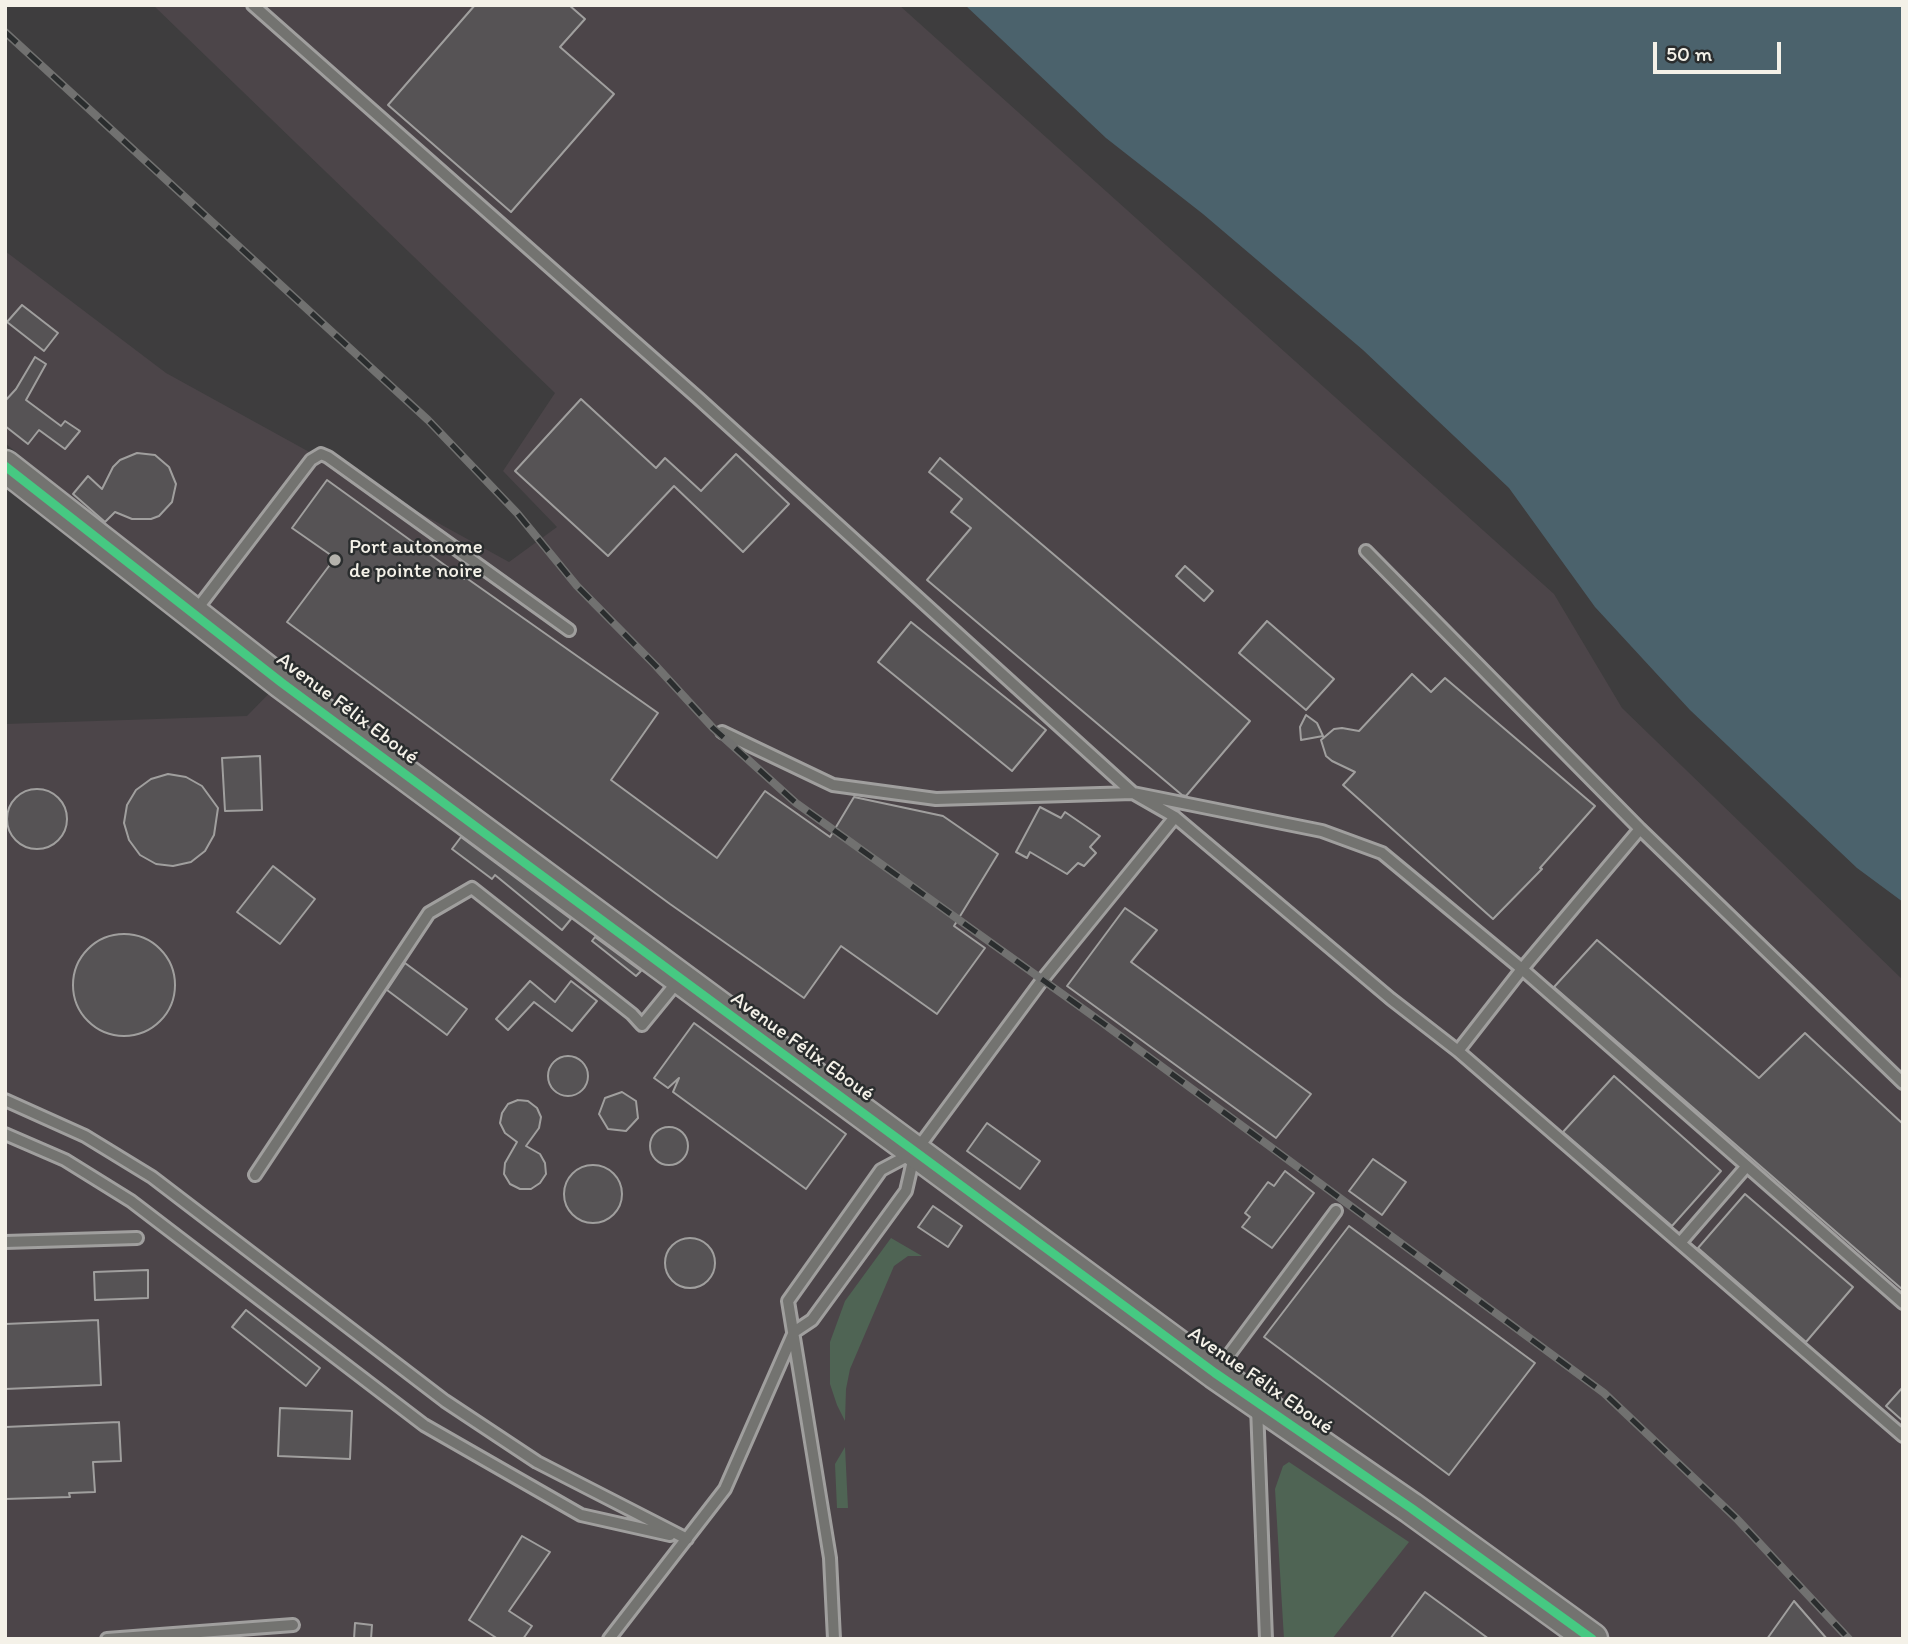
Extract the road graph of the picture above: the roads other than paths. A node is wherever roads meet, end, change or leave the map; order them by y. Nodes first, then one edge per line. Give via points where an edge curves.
1 (253, 5) edge
2 (5, 466) edge
3 (1366, 551) dead end
4 (192, 615) junction
5 (569, 630) dead end
6 (722, 732) dead end
7 (1133, 793) junction
8 (1175, 817) junction
9 (1640, 829) junction
10 (1522, 969) junction
11 (680, 978) junction
12 (1458, 1051) junction
13 (1903, 1083) edge
14 (5, 1100) edge
15 (5, 1134) edge
16 (915, 1152) junction
17 (1746, 1167) junction
18 (255, 1175) dead end
19 (1336, 1210) dead end
20 (137, 1238) dead end
21 (5, 1242) edge
22 (1680, 1243) junction
23 (1903, 1303) edge
24 (794, 1332) junction
25 (1215, 1373) junction
26 (1257, 1400) junction
27 (1903, 1436) edge
28 (687, 1539) junction
29 (293, 1625) dead end
30 (107, 1639) edge
31 (608, 1639) edge
32 (834, 1639) edge
33 (1266, 1639) edge
34 (1591, 1639) edge

1 - 7 lane via 698,398
2 - 4 street, Avenue Félix Eboué
3 - 9 lane
4 - 5 lane via 321,454
4 - 11 street, Avenue Félix Eboué
6 - 7 lane via 833,785 936,799
7 - 8 lane
7 - 10 lane via 1322,831 1382,853
8 - 12 lane
8 - 16 lane via 1042,979
9 - 10 lane
9 - 13 lane
10 - 12 lane
10 - 17 lane
11 - 16 street, Avenue Félix Eboué
11 - 18 lane via 642,1026 472,888 429,913
12 - 22 lane
14 - 28 lane via 85,1136 152,1177 445,1401 537,1462
15 - 28 lane via 65,1160 131,1201 424,1426 581,1515
16 - 24 lane via 906,1191 812,1320
16 - 24 lane via 881,1170 788,1301
16 - 25 street, Avenue Félix Eboué
17 - 22 lane
17 - 23 lane
19 - 25 lane
20 - 21 lane
22 - 27 lane
24 - 28 lane via 725,1489
24 - 32 lane via 830,1558
25 - 26 street, Avenue Félix Eboué
26 - 33 lane
26 - 34 street, Avenue Félix Eboué
28 - 31 lane
29 - 30 lane

